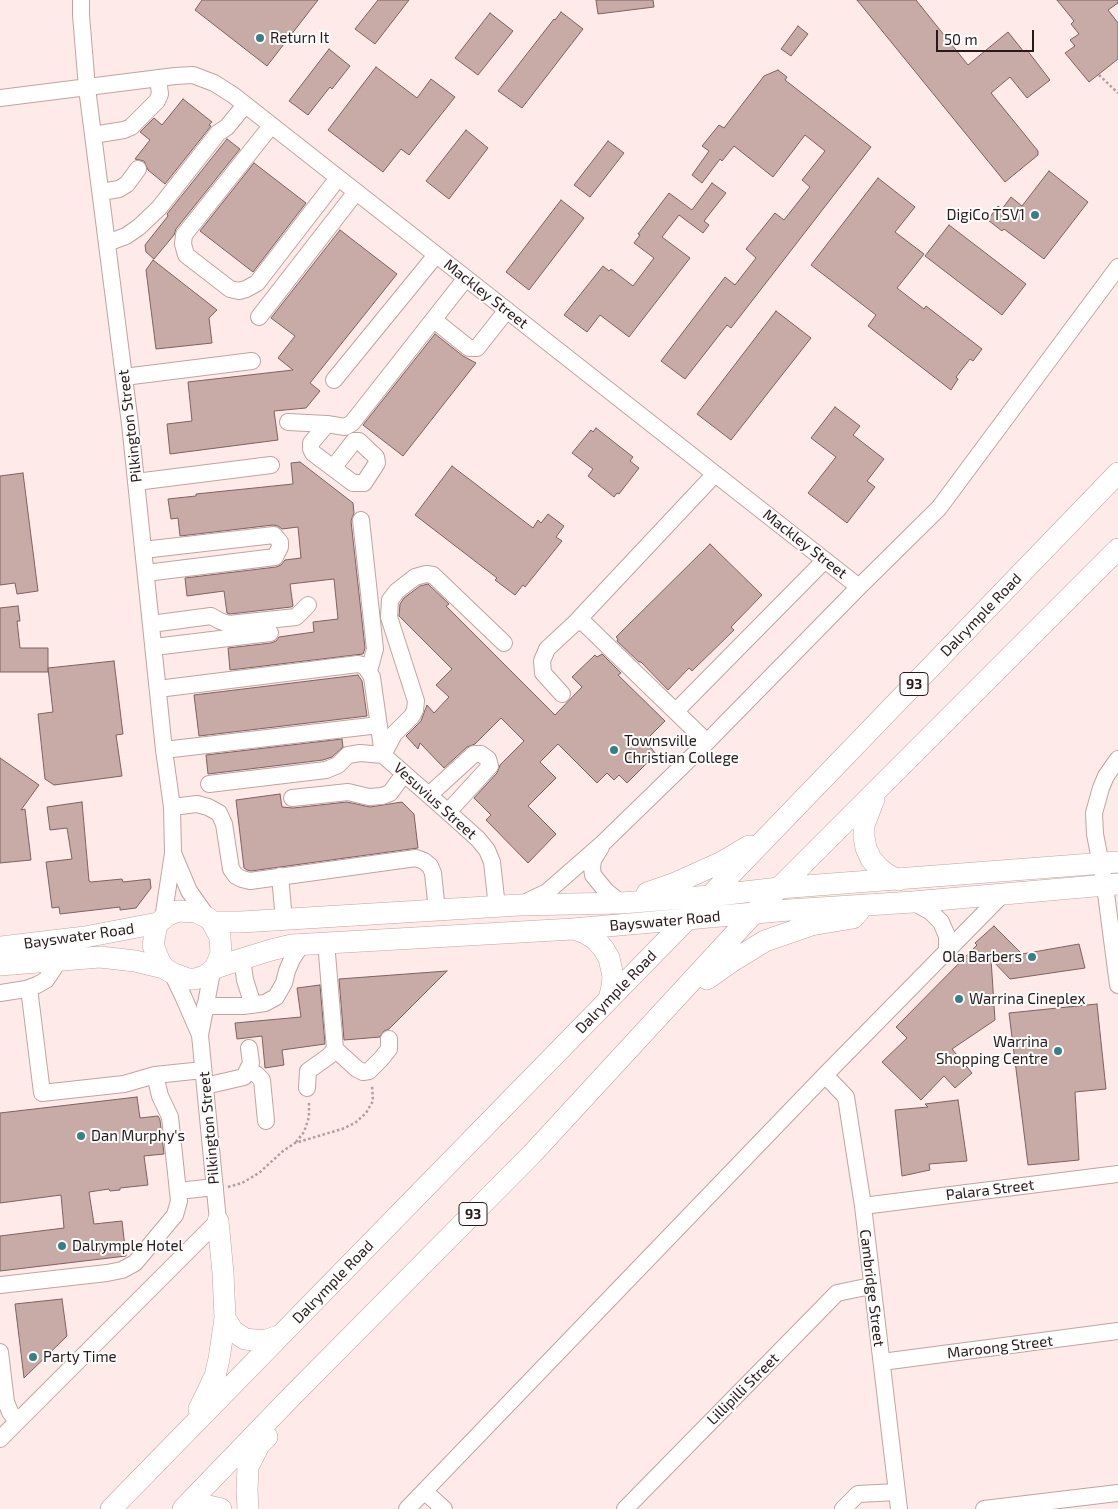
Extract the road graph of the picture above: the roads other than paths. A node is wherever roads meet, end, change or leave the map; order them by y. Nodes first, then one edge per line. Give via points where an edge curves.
1 (81, 0) edge
2 (158, 78) junction
3 (87, 88) junction
4 (0, 98) edge
5 (245, 105) junction
6 (272, 126) junction
7 (93, 135) junction
8 (138, 170) dead end
9 (338, 178) junction
10 (101, 192) junction
11 (356, 192) junction
12 (107, 244) junction
13 (436, 255) junction
14 (1118, 266) edge
15 (466, 278) junction
16 (506, 310) junction
17 (259, 317) dead end
18 (434, 320) junction
19 (252, 361) dead end
20 (124, 378) junction
21 (334, 380) dead end
22 (288, 422) dead end
23 (328, 424) junction
24 (271, 465) dead end
25 (334, 468) dead end
26 (1118, 473) edge
27 (715, 474) junction
28 (136, 482) junction
29 (361, 520) dead end
30 (1118, 549) edge
31 (144, 550) junction
32 (825, 560) junction
33 (146, 573) junction
34 (859, 587) junction
35 (308, 606) dead end
36 (576, 622) junction
37 (151, 624) junction
38 (270, 634) dead end
39 (504, 643) dead end
40 (154, 647) junction
41 (369, 671) junction
42 (158, 689) junction
43 (562, 694) dead end
44 (676, 711) junction
45 (379, 725) junction
46 (707, 742) junction
47 (164, 750) junction
48 (383, 755) junction
49 (1118, 759) edge
50 (404, 774) junction
51 (209, 784) dead end
52 (875, 794) junction
53 (429, 795) junction
54 (292, 798) dead end
55 (172, 807) junction
56 (448, 812) junction
57 (770, 834) junction
58 (603, 843) junction
59 (173, 854) junction
60 (1109, 862) edge
61 (280, 876) junction
62 (899, 880) junction
63 (1112, 885) edge
64 (779, 888) junction
65 (736, 893) junction
66 (1002, 895) junction
67 (710, 896) junction
68 (912, 902) junction
69 (621, 903) junction
70 (865, 904) junction
71 (519, 905) junction
72 (497, 907) junction
73 (437, 911) junction
74 (755, 912) junction
75 (687, 919) junction
76 (210, 920) junction
77 (284, 920) junction
78 (160, 921) junction
79 (573, 928) junction
80 (326, 942) junction
81 (302, 944) junction
82 (0, 947) edge
83 (947, 951) junction
84 (60, 959) junction
85 (242, 959) junction
86 (0, 965) edge
87 (168, 970) junction
88 (213, 970) junction
89 (1118, 985) edge
90 (29, 988) junction
91 (0, 993) edge
92 (609, 999) junction
93 (675, 1001) junction
94 (253, 1005) junction
95 (205, 1006) junction
96 (200, 1035) junction
97 (389, 1039) dead end
98 (249, 1048) dead end
99 (335, 1048) junction
100 (249, 1071) junction
101 (155, 1075) junction
102 (825, 1075) junction
103 (204, 1078) junction
104 (307, 1088) road end
105 (266, 1121) dead end
106 (1118, 1174) edge
107 (214, 1187) junction
108 (178, 1191) junction
109 (862, 1206) junction
110 (218, 1221) junction
111 (0, 1285) edge
112 (871, 1286) junction
113 (225, 1318) junction
114 (1118, 1332) edge
115 (282, 1334) junction
116 (0, 1352) edge
117 (882, 1362) junction
118 (290, 1398) junction
119 (17, 1421) junction
120 (188, 1429) junction
121 (0, 1438) edge
122 (424, 1491) junction
123 (897, 1492) junction
124 (1118, 1493) edge
125 (111, 1509) edge
126 (183, 1509) edge
127 (193, 1509) edge
128 (221, 1509) edge
129 (248, 1509) edge
130 (407, 1509) edge
131 (444, 1509) edge
132 (625, 1509) edge
133 (843, 1509) edge
134 (899, 1509) edge
135 (984, 1509) edge

1 - 3 street, Pilkington Street
2 - 3 street, Mackley Street
2 - 5 street, Mackley Street via 193,75 214,83
2 - 7 street via 160,94 157,101 131,127
3 - 4 street, Mackley Street
3 - 7 street, Pilkington Street
5 - 6 street, Mackley Street
5 - 12 street via 227,128 218,133 159,208 126,236
6 - 9 street, Mackley Street
6 - 9 street via 184,235 186,255 230,289 246,289 257,283
7 - 10 street, Pilkington Street
8 - 10 street via 119,190
9 - 11 street, Mackley Street
10 - 12 street, Pilkington Street
11 - 13 street, Mackley Street
11 - 17 street
12 - 20 street, Pilkington Street
13 - 15 street, Mackley Street
13 - 21 street
14 - 34 street via 939,508
15 - 16 street, Mackley Street
15 - 18 street
16 - 18 street via 478,348 468,348
16 - 27 street, Mackley Street
18 - 23 street via 352,423 344,427
19 - 20 street
20 - 28 street, Pilkington Street
22 - 23 street
23 - 25 street via 311,443 311,449
24 - 28 street
26 - 57 main road, Dalrymple Road / 93
27 - 32 street, Mackley Street
27 - 36 street
28 - 31 street, Pilkington Street
29 - 41 street via 375,650
30 - 52 main road, 93
31 - 33 street, Pilkington Street
31 - 33 street via 274,535 280,542 275,557
32 - 34 street, Mackley Street
32 - 44 street
33 - 37 street, Pilkington Street
34 - 46 street
35 - 37 street via 296,617 229,624 211,616
36 - 43 street via 547,649 542,661 543,673
36 - 44 street via 584,623
37 - 40 street, Pilkington Street
38 - 40 street
39 - 48 street via 433,575 415,577 397,591 390,600 389,617 416,701 412,716 394,734
40 - 42 street, Pilkington Street
41 - 42 street via 358,664
41 - 45 street
42 - 47 street, Pilkington Street
44 - 46 street
45 - 47 street
45 - 48 street
46 - 58 street
47 - 55 street, Pilkington Street
48 - 50 street, Vesuvius Street
48 - 51 street via 360,753 348,755 326,770
49 - 60 street via 1106,776 1094,812 1095,834
50 - 53 street, Vesuvius Street
50 - 54 street via 390,793 382,796 348,792
52 - 62 main road via 864,825 866,848 879,868
52 - 64 main road, 93
53 - 56 street, Vesuvius Street
53 - 56 street via 474,754 488,759 490,766
55 - 59 street, Pilkington Street
55 - 61 street via 197,804 219,813 224,824 231,869 236,876 250,881
56 - 72 street, Vesuvius Street via 487,850 492,862
57 - 65 main road via 744,873
57 - 67 main road, Dalrymple Road / 93
57 - 69 main road via 681,881
58 - 69 street via 593,860 593,875
58 - 71 street via 547,892
59 - 76 street, Pilkington Street via 189,891
59 - 78 street, Pilkington Street
60 - 62 main road, Bayswater Road
60 - 63 street
61 - 73 street via 416,858 430,866 433,873
61 - 77 street
62 - 64 main road, Bayswater Road
63 - 66 main road, Bayswater Road
63 - 89 street
64 - 65 main road, Bayswater Road
64 - 74 main road, 93
65 - 67 main road, Bayswater Road
65 - 74 main road via 743,908
66 - 68 main road, Bayswater Road
66 - 83 street
67 - 69 main road, Bayswater Road
67 - 75 main road, Dalrymple Road / 93
68 - 70 main road, Bayswater Road
68 - 83 street via 931,912 941,922 947,936
69 - 71 main road, Bayswater Road
70 - 74 main road, Bayswater Road
70 - 93 main road via 853,918 811,924 766,941
71 - 72 main road, Bayswater Road
72 - 73 main road, Bayswater Road
73 - 77 main road, Bayswater Road
74 - 75 main road, Bayswater Road
74 - 93 main road, 93
75 - 79 main road, Bayswater Road
75 - 92 main road, Dalrymple Road / 93
76 - 77 main road, Bayswater Road via 226,923
76 - 78 main road via 196,912 178,911
76 - 88 main road via 221,945 221,954
78 - 82 main road, Bayswater Road via 124,931
78 - 87 main road via 154,944 159,960
79 - 80 main road, Bayswater Road
79 - 92 main road via 595,939 609,958 613,976
80 - 81 main road, Bayswater Road
80 - 99 street
81 - 85 main road, Bayswater Road
81 - 94 street via 276,997
83 - 102 street
84 - 86 main road, Bayswater Road
84 - 87 main road, Bayswater Road via 100,957 135,961
84 - 90 street, Bayswater Road via 46,980
85 - 88 main road, Bayswater Road
85 - 94 street
87 - 88 main road via 195,979
87 - 96 street, Pilkington Street via 184,996
88 - 95 street, Pilkington Street
90 - 91 street, Bayswater Road
90 - 101 street via 42,1093 124,1084
92 - 115 main road, Dalrymple Road / 93
93 - 118 main road, 93 via 532,1154
94 - 95 street
95 - 96 street, Pilkington Street
96 - 103 street, Pilkington Street
97 - 99 street via 389,1049 368,1071 363,1072
98 - 100 street
99 - 104 street via 308,1071
100 - 103 street via 235,1080
100 - 105 street via 262,1080
101 - 103 street
101 - 108 street via 170,1117
102 - 109 street, Cambridge Street via 846,1098
102 - 122 street
103 - 107 street, Pilkington Street
106 - 109 street, Palara Street
107 - 108 street
107 - 110 street, Pilkington Street
108 - 111 street via 175,1215 135,1263 122,1270
109 - 112 street, Cambridge Street
110 - 113 main road
110 - 119 street
112 - 117 street, Cambridge Street
112 - 132 street, Lillipilli Street via 837,1293
113 - 115 main road via 233,1331 245,1338 264,1341
113 - 120 main road via 219,1360 210,1388
114 - 117 street, Maroong Street
115 - 120 main road, Dalrymple Road / 93
116 - 119 street via 6,1402
117 - 123 street, Cambridge Street
118 - 126 main road, 93
118 - 129 main road via 294,1402 293,1407 259,1445 248,1467
119 - 121 street
120 - 125 main road, Dalrymple Road / 93
122 - 130 street
122 - 131 street
123 - 133 street via 858,1494
123 - 134 street, Cambridge Street
124 - 135 street
127 - 128 main road via 204,1504

